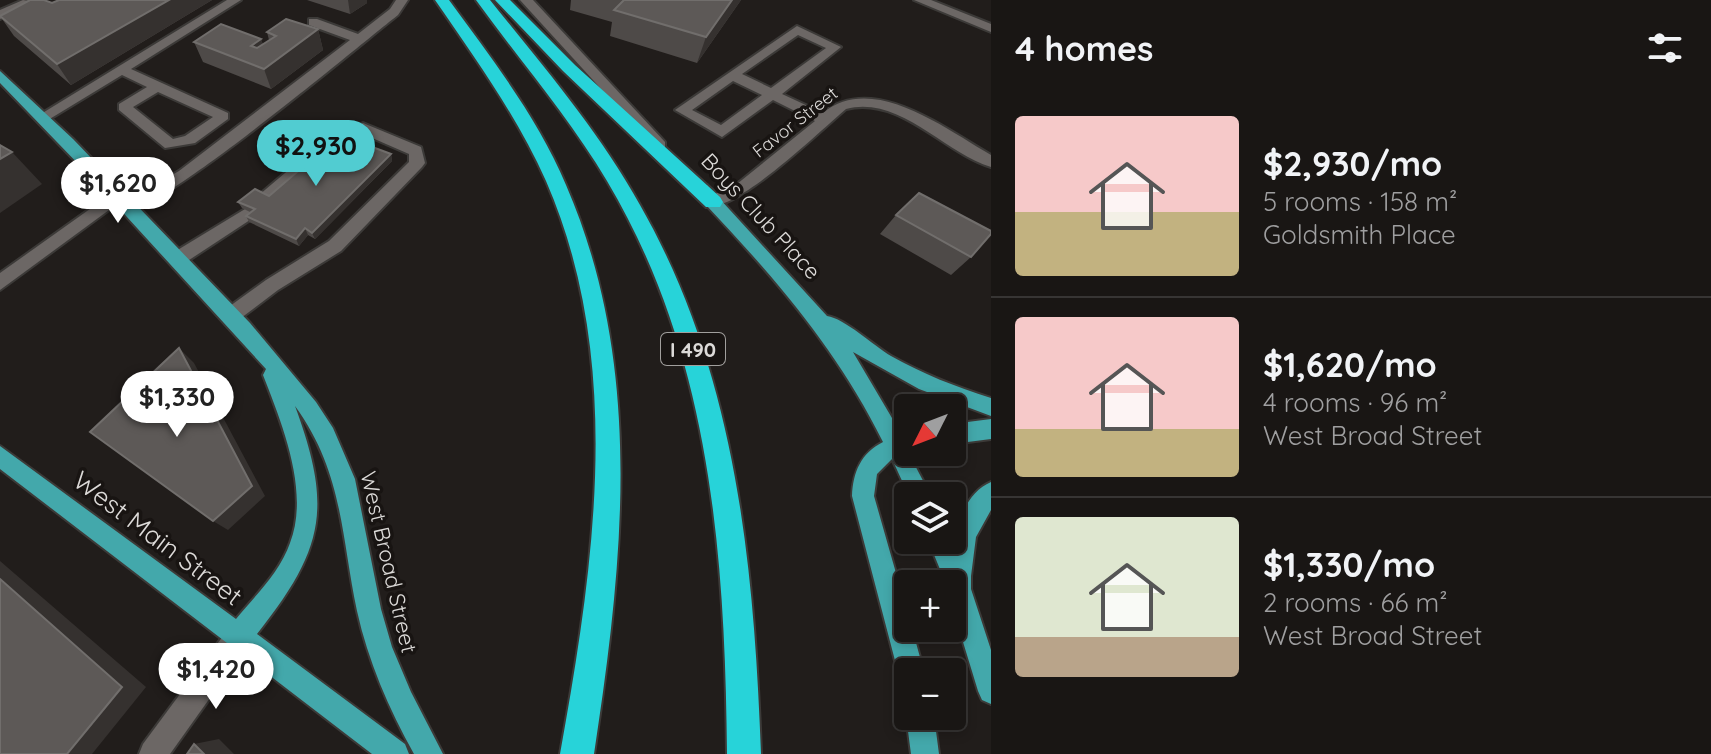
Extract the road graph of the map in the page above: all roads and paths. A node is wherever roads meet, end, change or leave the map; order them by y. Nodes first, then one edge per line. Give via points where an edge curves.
1 (235, 0) edge
2 (402, 0) edge
3 (442, 0) edge
4 (483, 0) edge
5 (502, 0) edge
6 (526, 0) edge
7 (920, 0) edge
8 (963, 0) edge
9 (28, 2) edge
10 (42, 11) edge
11 (948, 11) junction
12 (6, 12) edge
13 (313, 22) dead end
14 (991, 28) edge
15 (360, 39) junction
16 (122, 70) junction
17 (0, 75) edge
18 (732, 75) junction
19 (156, 87) junction
20 (772, 94) junction
21 (43, 117) junction
22 (825, 120) junction
23 (991, 162) edge
24 (265, 199) edge
25 (123, 201) junction
26 (713, 202) junction
27 (250, 212) edge
28 (177, 259) junction
29 (0, 283) edge
30 (800, 296) junction
31 (230, 316) junction
32 (260, 351) junction
33 (991, 407) edge
34 (991, 429) edge
35 (894, 431) edge
36 (966, 432) edge
37 (894, 447) edge
38 (0, 456) edge
39 (991, 493) edge
40 (959, 570) edge
41 (966, 611) edge
42 (238, 637) junction
43 (907, 658) edge
44 (991, 691) edge
45 (922, 730) edge
46 (153, 754) edge
47 (395, 754) edge
48 (429, 754) edge
49 (577, 754) edge
50 (744, 754) edge
51 (925, 754) edge

1 - 16 street
2 - 15 street
3 - 49 highway via 498,79 545,160 578,240 594,302 605,378 609,466 603,575
4 - 50 highway, I 490 via 616,179 661,264 688,334 713,418 730,517 741,630
5 - 26 highway
6 - 26 street, Boys Club Place
7 - 11 street
8 - 11 street
9 - 12 street
10 - 12 street
11 - 14 street
13 - 15 street
15 - 25 street via 185,175
16 - 19 street
16 - 21 street
17 - 21 main road, West Broad Street
18 - 20 street
18 - 20 street via 682,110 722,132
18 - 20 street via 797,30 835,47
19 - 19 street via 183,98 223,116 190,140 170,145 124,107
20 - 22 street
21 - 25 main road, West Broad Street
22 - 23 street, Favor Street via 848,103 866,101
22 - 26 street, Favor Street via 743,188
24 - 31 street via 329,143 363,128 416,151 417,163 335,246
25 - 28 main road, West Broad Street
25 - 29 street
26 - 30 main road, Boys Club Place
27 - 28 street
28 - 31 main road, West Broad Street
30 - 33 main road via 841,334 886,363
30 - 35 main road, Boys Club Place
31 - 32 main road, West Broad Street
32 - 42 main road, West Broad Street via 295,443 307,525 298,554
32 - 48 main road, West Broad Street via 317,421 337,459 353,508 378,641
34 - 36 main road
37 - 43 main road via 871,460 863,496
38 - 42 main road, West Main Street
39 - 40 main road via 967,529
41 - 44 main road
42 - 46 street
42 - 47 main road, West Main Street
45 - 51 main road

